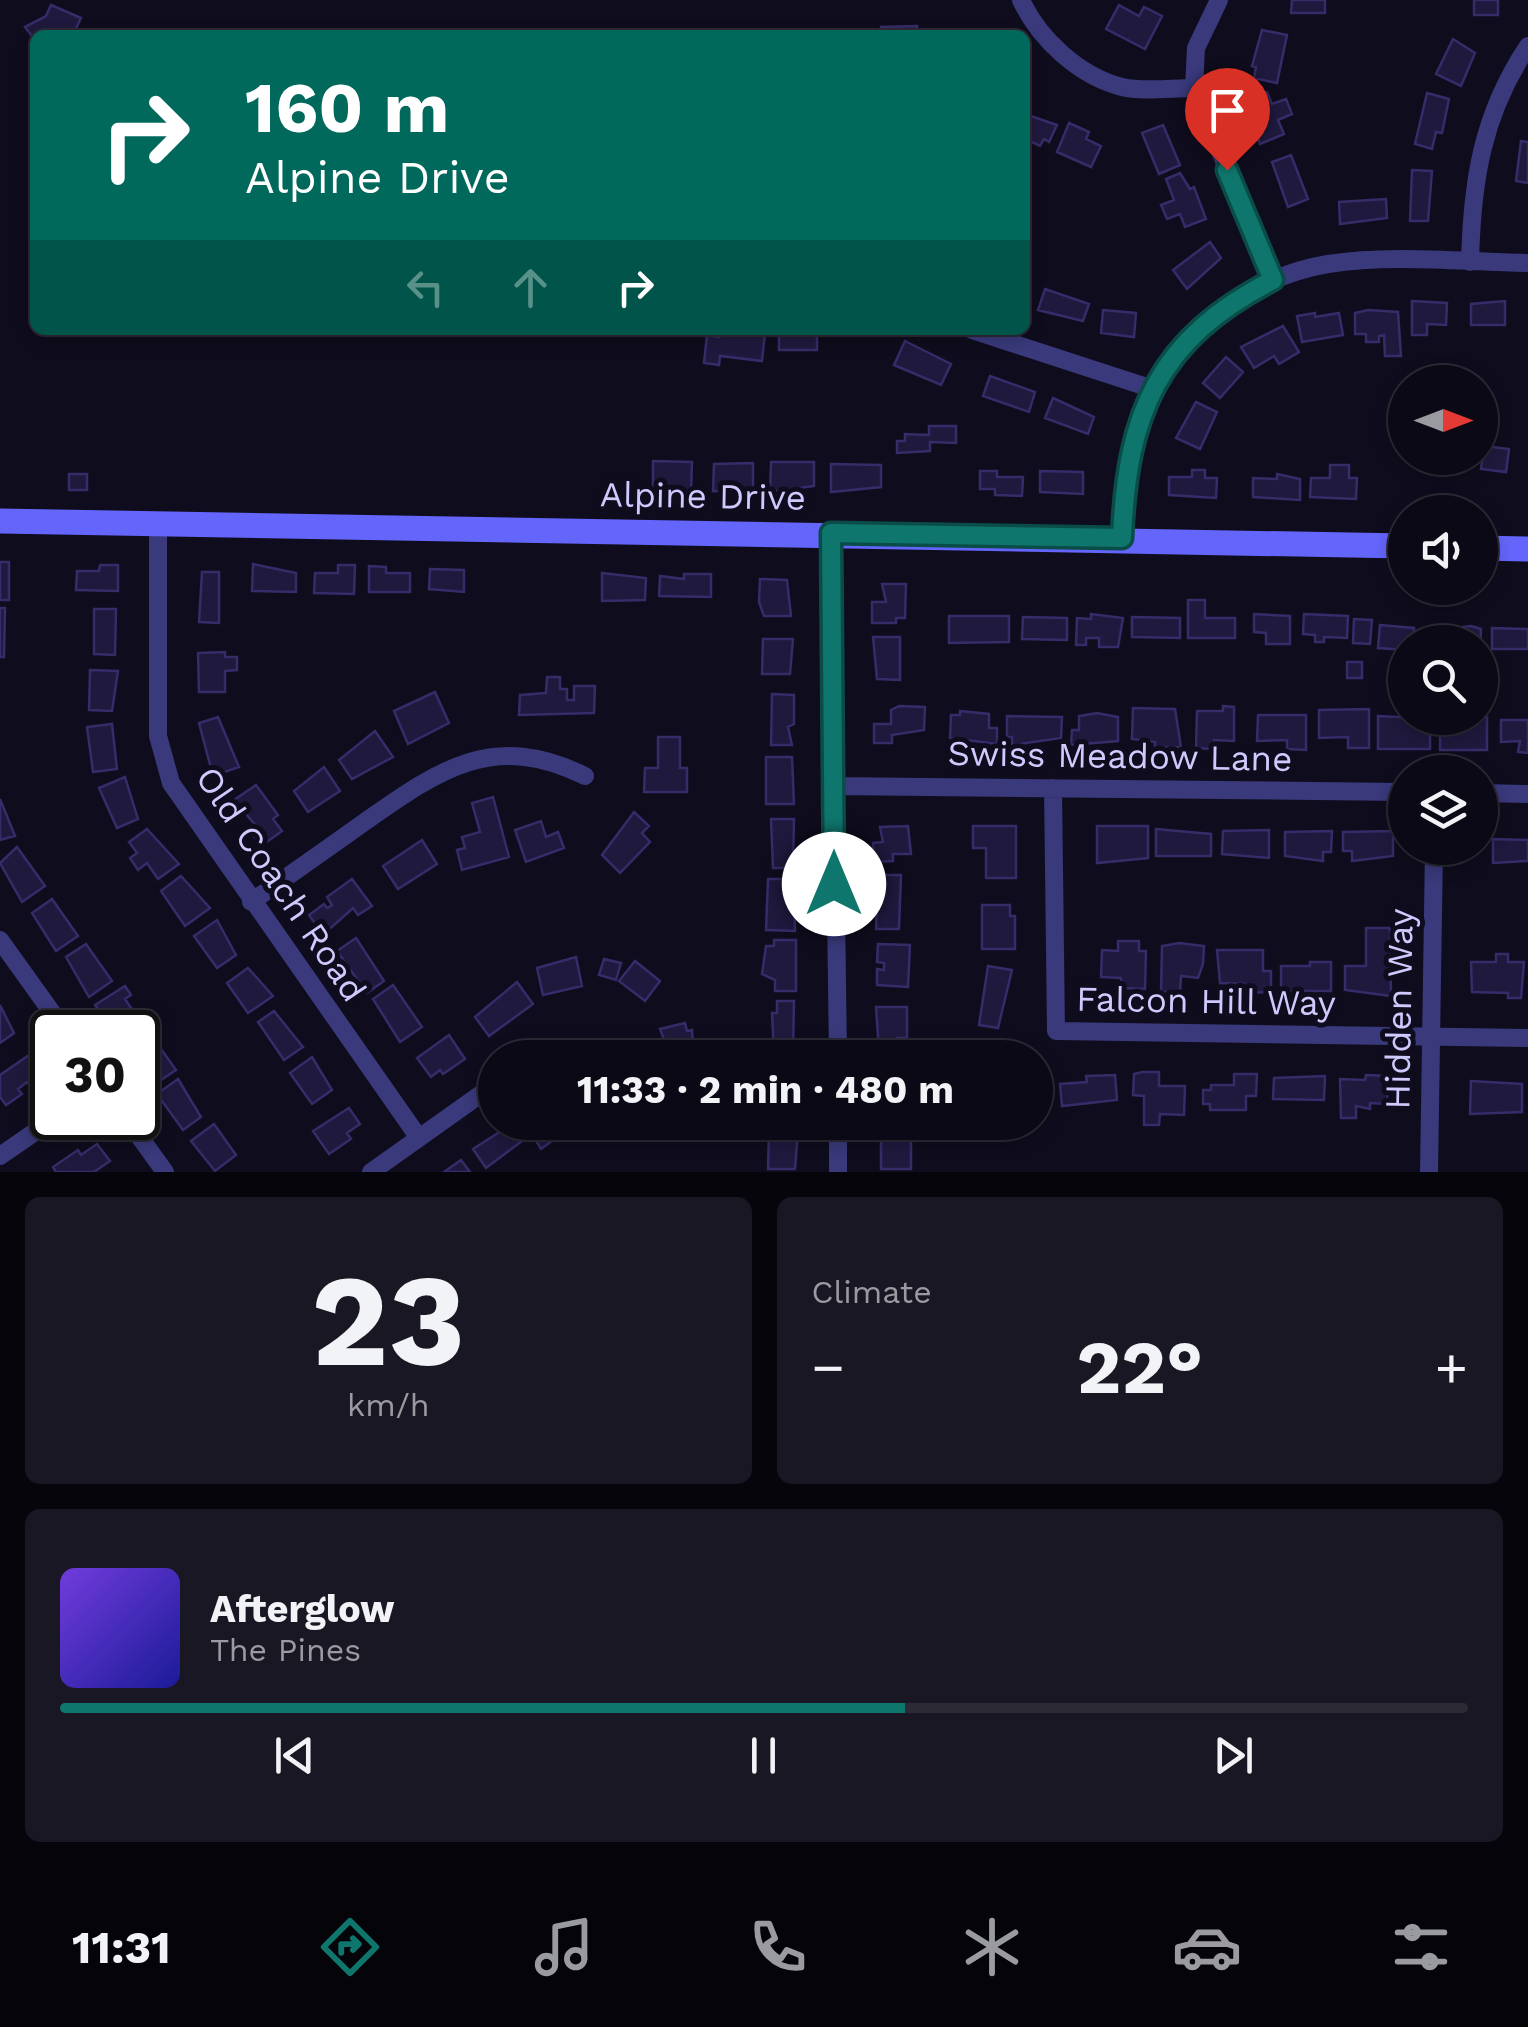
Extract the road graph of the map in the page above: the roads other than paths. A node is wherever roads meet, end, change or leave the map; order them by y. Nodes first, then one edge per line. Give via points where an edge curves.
1 (1021, 0) edge
2 (1219, 0) edge
3 (1528, 46) edge
4 (1194, 88) junction
5 (1470, 262) junction
6 (1528, 263) edge
7 (1273, 280) junction
8 (987, 335) edge
9 (1153, 389) junction
10 (0, 521) edge
11 (158, 522) junction
12 (831, 533) junction
13 (1122, 538) junction
14 (1388, 546) edge
15 (1498, 548) edge
16 (1528, 548) edge
17 (585, 776) dead end
18 (834, 786) junction
19 (1053, 788) junction
20 (1388, 792) edge
21 (1498, 794) edge
22 (1528, 794) edge
23 (1434, 865) edge
24 (252, 902) junction
25 (0, 940) edge
26 (50, 1010) edge
27 (1431, 1037) junction
28 (1528, 1038) edge
29 (838, 1040) edge
30 (478, 1096) edge
31 (30, 1135) edge
32 (419, 1138) junction
33 (142, 1140) edge
34 (838, 1140) edge
35 (0, 1156) edge
36 (165, 1172) edge
37 (370, 1172) edge
38 (838, 1172) edge
39 (1429, 1172) edge

1 - 4 street via 1058,50 1101,79 1124,88
2 - 4 street via 1196,48
3 - 5 street via 1483,134 1471,197
4 - 7 street
5 - 6 street
5 - 7 street via 1356,261
7 - 9 street via 1188,339
8 - 9 street
9 - 13 street via 1129,452
10 - 11 street, Alpine Drive
11 - 12 street, Alpine Drive
11 - 24 street, Old Coach Road via 158,736 164,764 181,803
12 - 13 street, Alpine Drive
12 - 18 street
13 - 14 street, Alpine Drive
15 - 16 street
17 - 24 street via 524,756 462,762 420,783
18 - 19 street, Swiss Meadow Lane
18 - 29 street
19 - 20 street, Swiss Meadow Lane
19 - 27 street, Falcon Hill Way via 1056,1031
21 - 22 street
23 - 27 street, Hidden Way
24 - 32 street, Old Coach Road
25 - 26 street
27 - 28 street
27 - 39 street, Hidden Way
30 - 32 street
31 - 35 street
32 - 37 street
33 - 36 street
34 - 38 street

